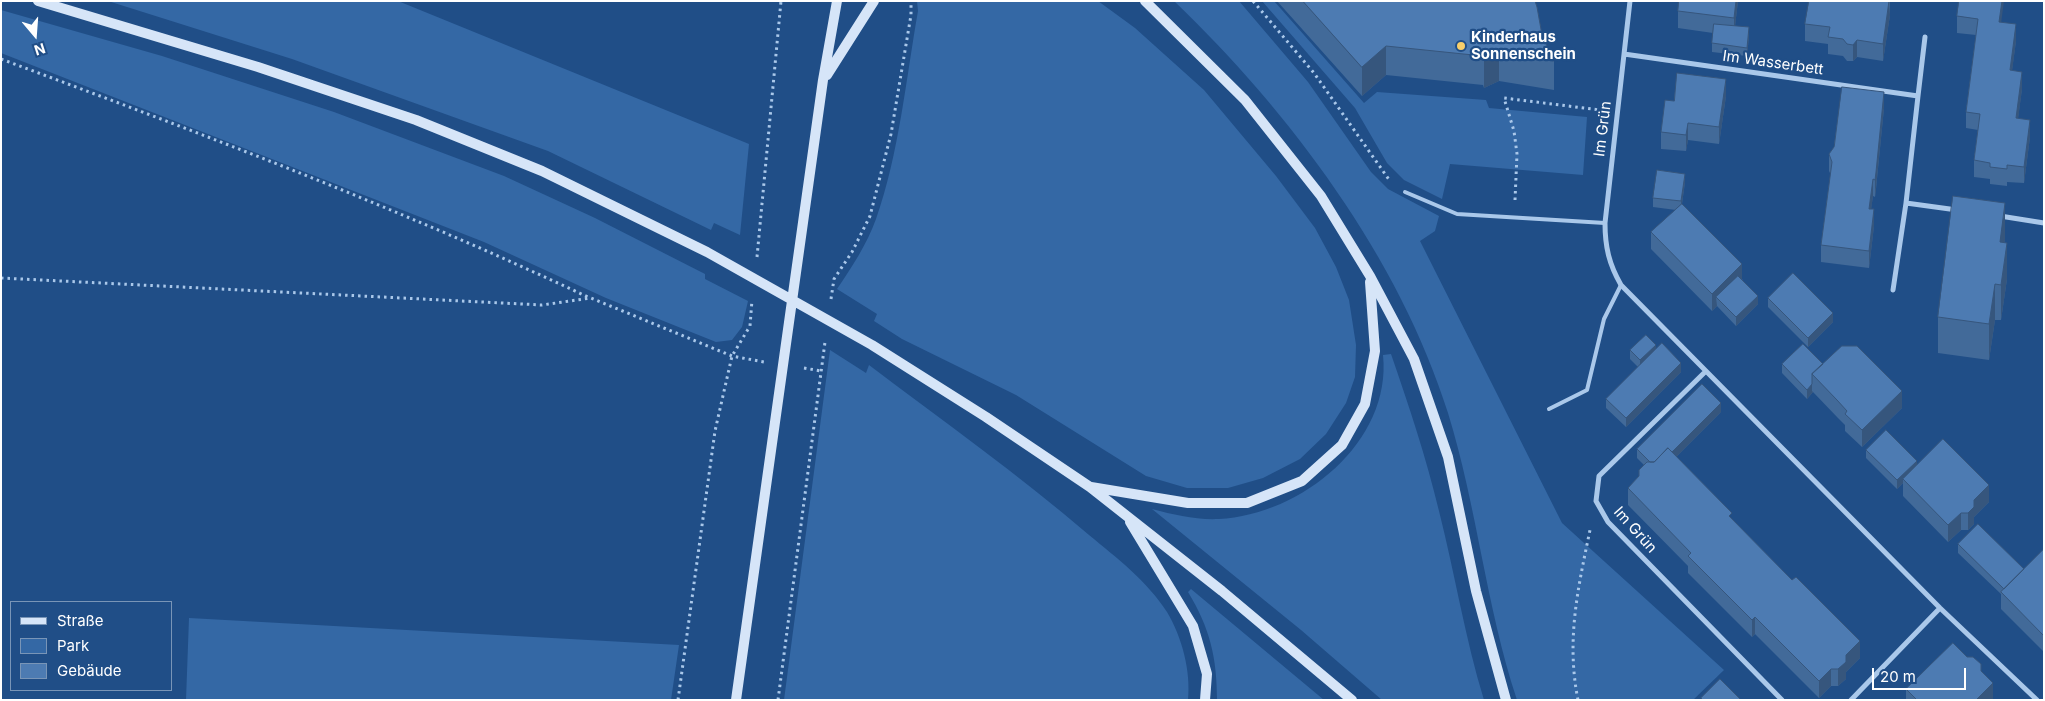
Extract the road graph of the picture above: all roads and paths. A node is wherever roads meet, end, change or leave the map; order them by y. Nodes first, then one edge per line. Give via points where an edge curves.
1 (38, 1) edge
2 (781, 1) edge
3 (837, 1) edge
4 (874, 1) edge
5 (1145, 1) edge
6 (1252, 1) edge
7 (1630, 1) edge
8 (1926, 37) dead end
9 (1624, 54) junction
10 (1, 60) edge
11 (823, 80) junction
12 (1918, 96) junction
13 (1618, 112) junction
14 (1405, 192) joint
15 (1906, 203) junction
16 (1965, 212) edge
17 (1995, 216) edge
18 (1514, 218) junction
19 (1605, 223) junction
20 (2044, 223) edge
21 (756, 267) dead end
22 (1370, 276) junction
23 (1, 278) edge
24 (1620, 285) junction
25 (1893, 290) dead end
26 (753, 297) dead end
27 (591, 298) junction
28 (732, 356) junction
29 (1706, 371) junction
30 (1549, 409) dead end
31 (1090, 487) junction
32 (1596, 501) junction
33 (1127, 516) junction
34 (1940, 608) junction
35 (678, 700) edge
36 (736, 700) edge
37 (1205, 700) edge
38 (1352, 700) edge
39 (1506, 700) edge
40 (1578, 700) edge
41 (1782, 700) edge
42 (1851, 700) edge
43 (2037, 700) edge

1 - 31 main road via 258,67 416,120 542,171 707,252 872,345
2 - 21 path
3 - 11 main road
4 - 11 main road
5 - 22 main road via 1245,100 1321,196
6 - 14 path via 1314,73 1387,179
7 - 9 street, Im Grün
8 - 12 street
9 - 12 street, Im Wasserbett
9 - 13 street, Im Grün
10 - 27 path via 133,108 476,245
11 - 36 main road
12 - 15 street
13 - 18 path via 1504,98 1518,154
13 - 19 street, Im Grün
14 - 18 lane via 1457,214
15 - 16 street
15 - 25 street
17 - 20 street
18 - 19 lane
19 - 24 street, Im Grün via 1610,267
22 - 31 main road via 1375,351 1365,404 1342,445 1302,481 1247,503 1188,503
22 - 39 main road via 1414,359 1448,457 1476,591
23 - 27 path via 542,305
24 - 29 street, Im Grün
24 - 30 lane via 1604,319 1587,390
26 - 28 path via 750,326
27 - 28 path
28 - 35 path via 715,430
29 - 32 street, Im Grün via 1600,476
29 - 34 street, Im Grün
31 - 33 main road
32 - 40 path via 1575,606 1572,670
32 - 41 street, Im Grün via 1608,522
33 - 37 main road via 1193,626 1207,674
33 - 38 main road via 1230,596
34 - 42 street
34 - 43 street, Im Grün

